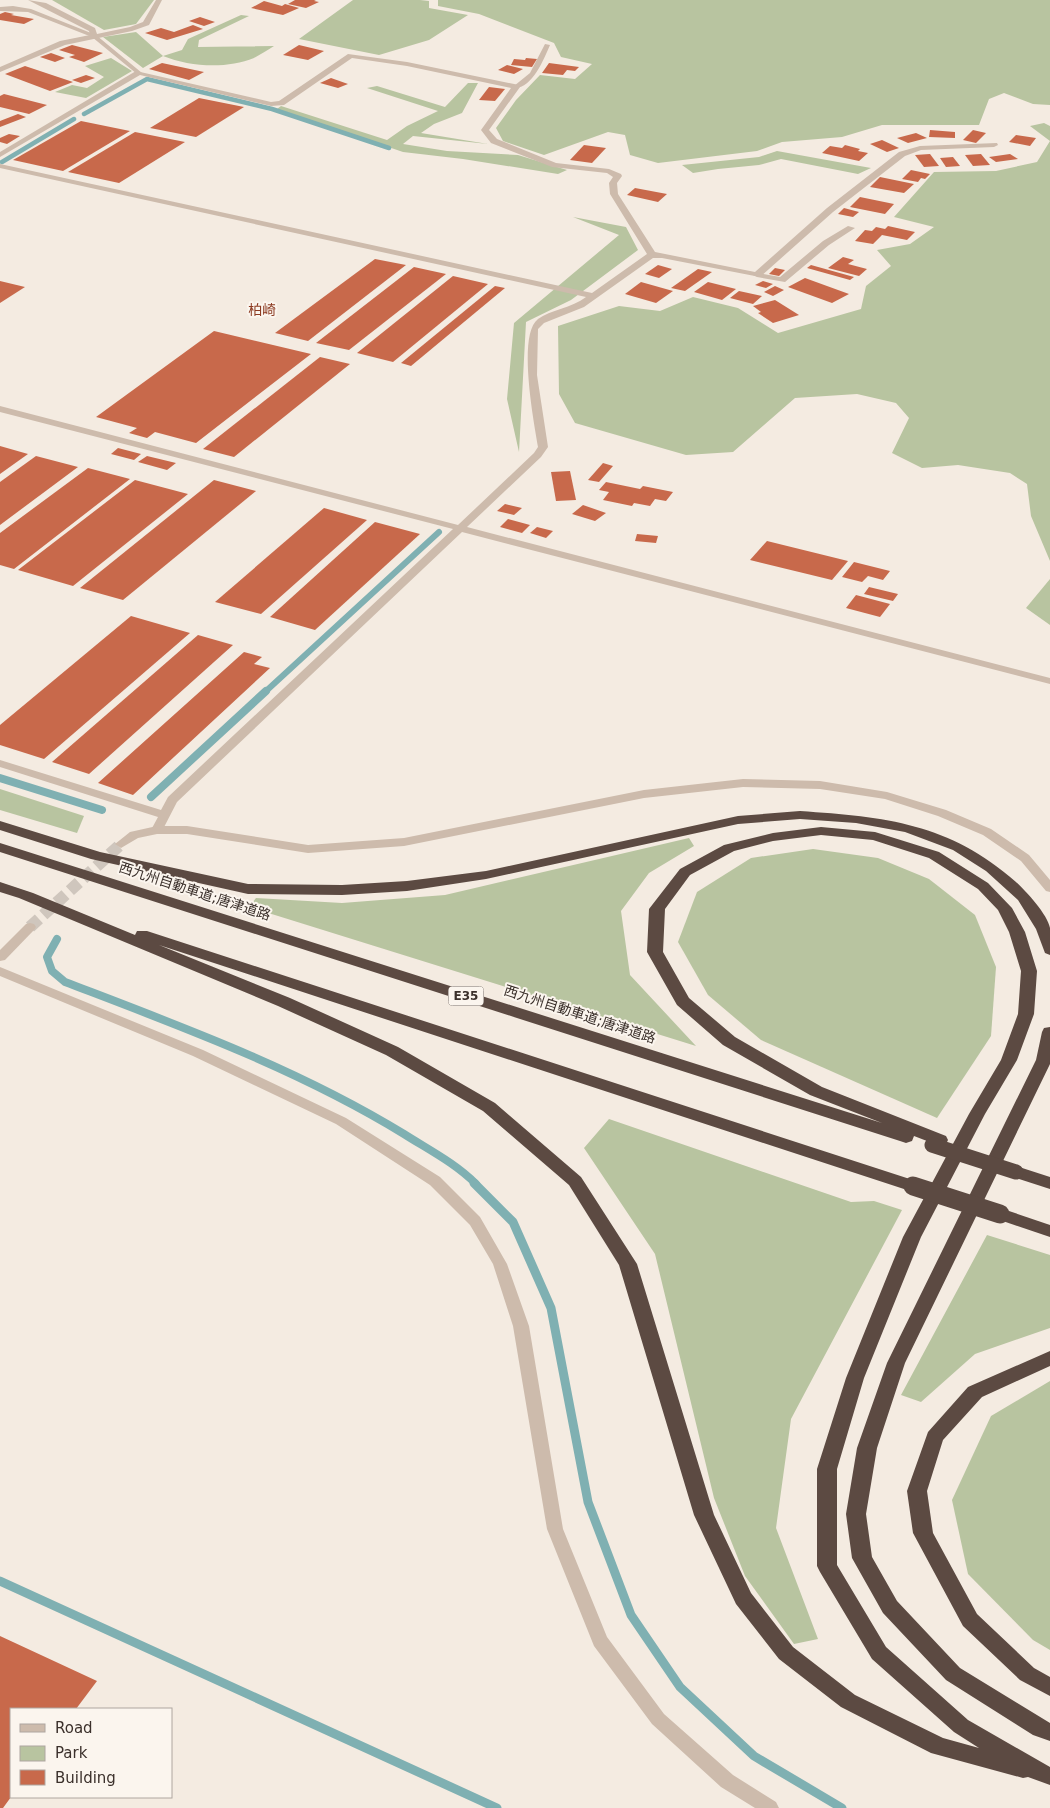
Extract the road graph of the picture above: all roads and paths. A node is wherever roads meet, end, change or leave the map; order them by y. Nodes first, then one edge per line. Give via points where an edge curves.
1 (31, 0) edge
2 (160, 0) edge
3 (0, 9) edge
4 (94, 36) junction
5 (547, 45) dead end
6 (0, 70) edge
7 (139, 73) junction
8 (516, 87) junction
9 (994, 145) dead end
10 (0, 155) edge
11 (0, 166) edge
12 (851, 228) dead end
13 (652, 255) junction
14 (757, 275) junction
15 (594, 296) junction
16 (0, 409) edge
17 (461, 528) junction
18 (1050, 681) edge
19 (0, 763) edge
20 (164, 815) junction
21 (0, 826) edge
22 (157, 830) junction
23 (121, 844) tunnel mouth
24 (0, 847) edge
25 (0, 887) edge
26 (1050, 888) edge
27 (20, 893) junction
28 (30, 927) tunnel mouth
29 (1050, 950) edge
30 (0, 957) edge
31 (0, 971) edge
32 (1050, 1032) edge
33 (936, 1143) junction
34 (1016, 1172) junction
35 (1050, 1183) edge
36 (1050, 1231) edge
37 (1050, 1358) edge
38 (1050, 1688) edge
39 (1050, 1732) edge
40 (1046, 1775) edge
41 (770, 1808) edge

1 - 4 street via 92,30
2 - 4 street via 146,23
3 - 4 lane via 29,10
4 - 6 street via 63,43
4 - 7 lane
5 - 8 lane via 533,74
7 - 8 street via 271,104 281,103 351,56
7 - 10 street
8 - 13 street via 485,130 494,142 555,164 609,171 618,176 613,183 614,194
9 - 14 street via 920,148 902,154 830,210
11 - 15 street
12 - 14 lane via 826,243 782,280
13 - 14 street
13 - 15 street
15 - 17 street via 581,305 541,321 534,329 532,376 542,448
16 - 17 street
17 - 18 street
17 - 20 street via 179,793
19 - 20 street
20 - 22 street
21 - 29 highway via 96,856 248,888 342,890 407,886 486,875 738,820 800,815 856,819 908,828 958,847 990,868 1024,896 1044,929
22 - 23 street via 134,835
22 - 26 street via 187,830 308,849 404,842 644,794 743,783 820,785 887,796 942,813 987,832 1025,858
24 - 33 highway, 西九州自動車道;唐津道路 / E35
25 - 27 highway
27 - 36 highway, bridge
27 - 40 highway via 284,1002 392,1052 489,1107 575,1181 628,1264 704,1515 743,1598 786,1653 848,1701 939,1746
28 - 30 street
31 - 41 street via 198,1053 341,1121 435,1181 475,1221 500,1264 521,1326 555,1529 600,1641 658,1719 727,1780
32 - 39 highway via 1044,1060 896,1363 867,1448 856,1514 862,1558 890,1607 953,1674 1040,1729
33 - 34 highway, bridge
33 - 34 highway, 西九州自動車道;唐津道路 / E35, bridge
33 - 40 highway via 816,1092 729,1041 683,1001 655,952 657,909 685,872 729,848 773,837 821,832 874,836 934,854 983,886 1004,908 1017,932 1029,971 1026,1014 1009,1060 912,1237 855,1378 827,1469 827,1566 878,1653 961,1726
34 - 35 highway, E35
37 - 38 highway via 975,1392 935,1437 917,1491 923,1533 970,1620 1027,1674

